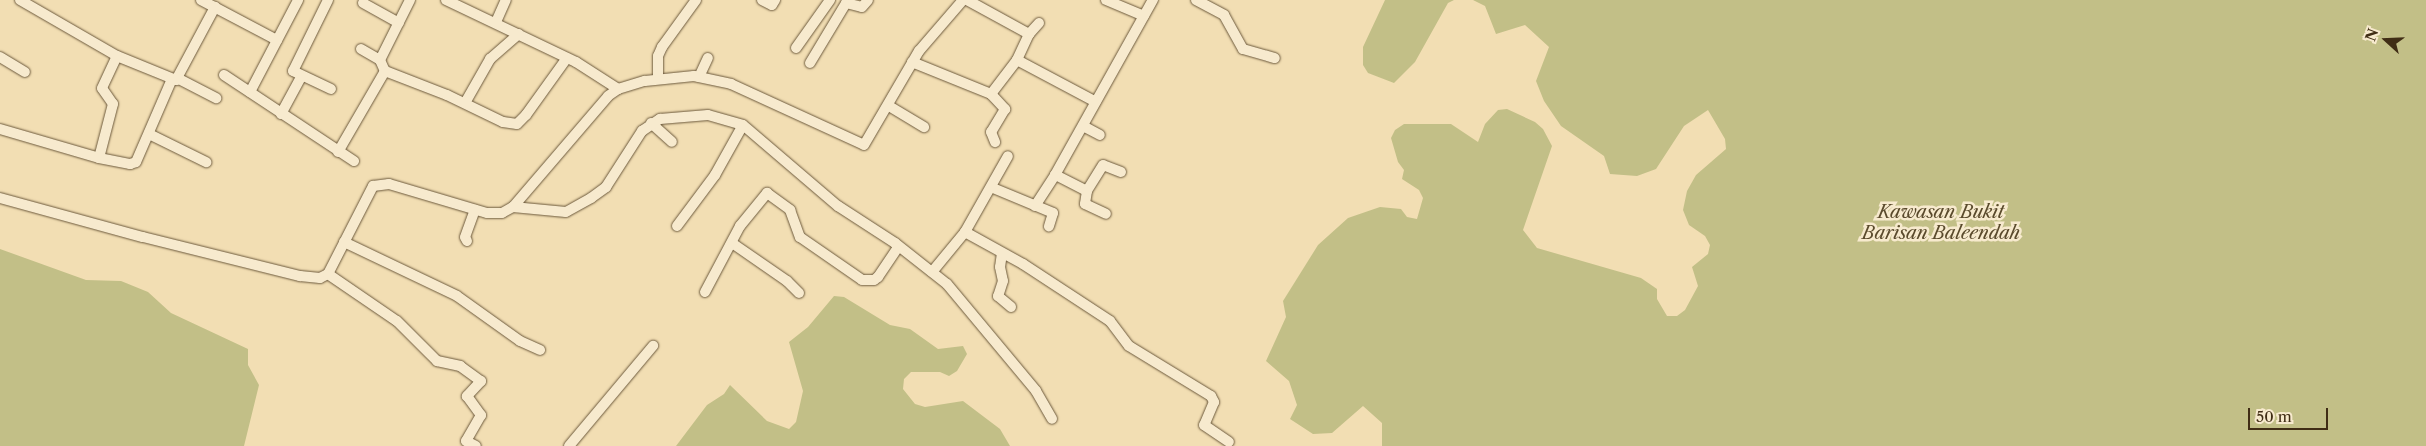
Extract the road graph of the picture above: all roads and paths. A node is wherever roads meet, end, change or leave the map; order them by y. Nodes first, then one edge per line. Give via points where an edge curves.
1 (20, 0) edge
2 (201, 0) edge
3 (298, 0) edge
4 (328, 0) edge
5 (410, 0) edge
6 (447, 0) edge
7 (506, 0) edge
8 (696, 0) edge
9 (762, 0) edge
10 (776, 0) edge
11 (830, 0) edge
12 (868, 0) edge
13 (1106, 0) edge
14 (1153, 0) edge
15 (1196, 0) edge
16 (962, 1) edge
17 (363, 3) dead end
18 (215, 7) junction
19 (1144, 16) junction
20 (496, 22) junction
21 (399, 23) junction
22 (1039, 23) dead end
23 (519, 34) junction
24 (1029, 34) junction
25 (277, 40) junction
26 (796, 48) dead end
27 (361, 49) dead end
28 (117, 56) junction
29 (0, 57) edge
30 (567, 58) junction
31 (708, 58) dead end
32 (1275, 58) dead end
33 (380, 60) junction
34 (1016, 60) junction
35 (912, 62) junction
36 (810, 63) dead end
37 (385, 71) junction
38 (25, 72) dead end
39 (224, 75) dead end
40 (302, 77) junction
41 (699, 77) junction
42 (658, 78) junction
43 (175, 79) junction
44 (331, 89) dead end
45 (618, 89) junction
46 (250, 92) junction
47 (991, 94) junction
48 (216, 98) dead end
49 (1096, 102) junction
50 (465, 104) junction
51 (889, 106) junction
52 (281, 114) junction
53 (651, 123) junction
54 (743, 125) junction
55 (1083, 126) junction
56 (924, 127) dead end
57 (0, 129) edge
58 (149, 134) junction
59 (1100, 135) dead end
60 (672, 142) dead end
61 (995, 142) dead end
62 (338, 152) junction
63 (1008, 156) dead end
64 (99, 158) junction
65 (354, 161) dead end
66 (206, 162) dead end
67 (1121, 172) dead end
68 (1056, 175) junction
69 (993, 188) junction
70 (1087, 190) junction
71 (0, 198) edge
72 (1035, 206) junction
73 (513, 207) junction
74 (475, 210) junction
75 (1106, 214) dead end
76 (677, 226) dead end
77 (1049, 226) dead end
78 (965, 232) junction
79 (466, 241) dead end
80 (344, 242) junction
81 (732, 244) junction
82 (899, 246) junction
83 (1002, 253) junction
84 (932, 272) junction
85 (328, 274) junction
86 (705, 292) dead end
87 (799, 293) dead end
88 (1011, 307) dead end
89 (653, 346) dead end
90 (540, 350) dead end
91 (1052, 419) dead end
92 (1229, 442) dead end
93 (476, 446) edge
94 (569, 446) edge

1 - 28 street
2 - 18 street
3 - 25 street
4 - 40 street via 294,69 294,73
5 - 21 street
6 - 20 street
7 - 20 street
8 - 42 street via 662,47 658,56
9 - 10 street via 772,5
11 - 26 street
12 - 36 street via 862,7 846,3
13 - 19 street
14 - 19 street
15 - 32 street via 1224,15 1243,49
16 - 24 street
16 - 35 street
17 - 21 street
18 - 25 street
18 - 43 street
19 - 49 street
20 - 23 street
21 - 33 street
22 - 24 street
23 - 30 street
23 - 50 street via 490,59
24 - 34 street
25 - 46 street
27 - 33 street
28 - 43 street
28 - 64 street via 102,88 113,104
29 - 38 street
30 - 45 street
30 - 50 street via 517,124 503,122
31 - 41 street
33 - 37 street
34 - 47 street
34 - 49 street
35 - 47 street
35 - 51 street
37 - 50 street
37 - 62 street
39 - 46 street
40 - 44 street
40 - 52 street
41 - 42 street
41 - 51 street via 731,84 864,145
42 - 45 street
43 - 48 street
43 - 58 street
45 - 73 street via 597,107
46 - 52 street
47 - 61 street via 1005,109 991,132
49 - 55 street
51 - 56 street
52 - 62 street
53 - 54 street via 692,114 722,117
53 - 60 street
53 - 73 street via 606,187 591,198 566,212
54 - 76 street via 715,175
54 - 82 street via 838,206
55 - 59 street
55 - 68 street
57 - 64 street
58 - 64 street via 134,164
58 - 66 street
62 - 65 street
63 - 69 street
67 - 70 street via 1103,165
68 - 70 street
68 - 72 street
69 - 72 street
69 - 78 street
70 - 75 street via 1085,204
71 - 85 street via 300,276 320,278
72 - 77 street via 1053,213
73 - 74 street via 500,214
74 - 79 street
74 - 80 street via 383,183 373,186 368,193
78 - 83 street
78 - 84 street
80 - 85 street
80 - 90 street via 457,296 520,341
81 - 82 street via 747,215 768,192 794,216 800,237 862,280 874,280
81 - 86 street
81 - 87 street via 776,273
82 - 84 street
83 - 88 street via 1003,281 998,296
83 - 92 street via 1093,308 1110,321 1129,346 1211,396 1214,402 1204,425
84 - 91 street via 947,284 985,328 1036,391
85 - 93 street via 397,321 437,360 460,366 481,381 467,396 481,415 466,441
89 - 94 street

